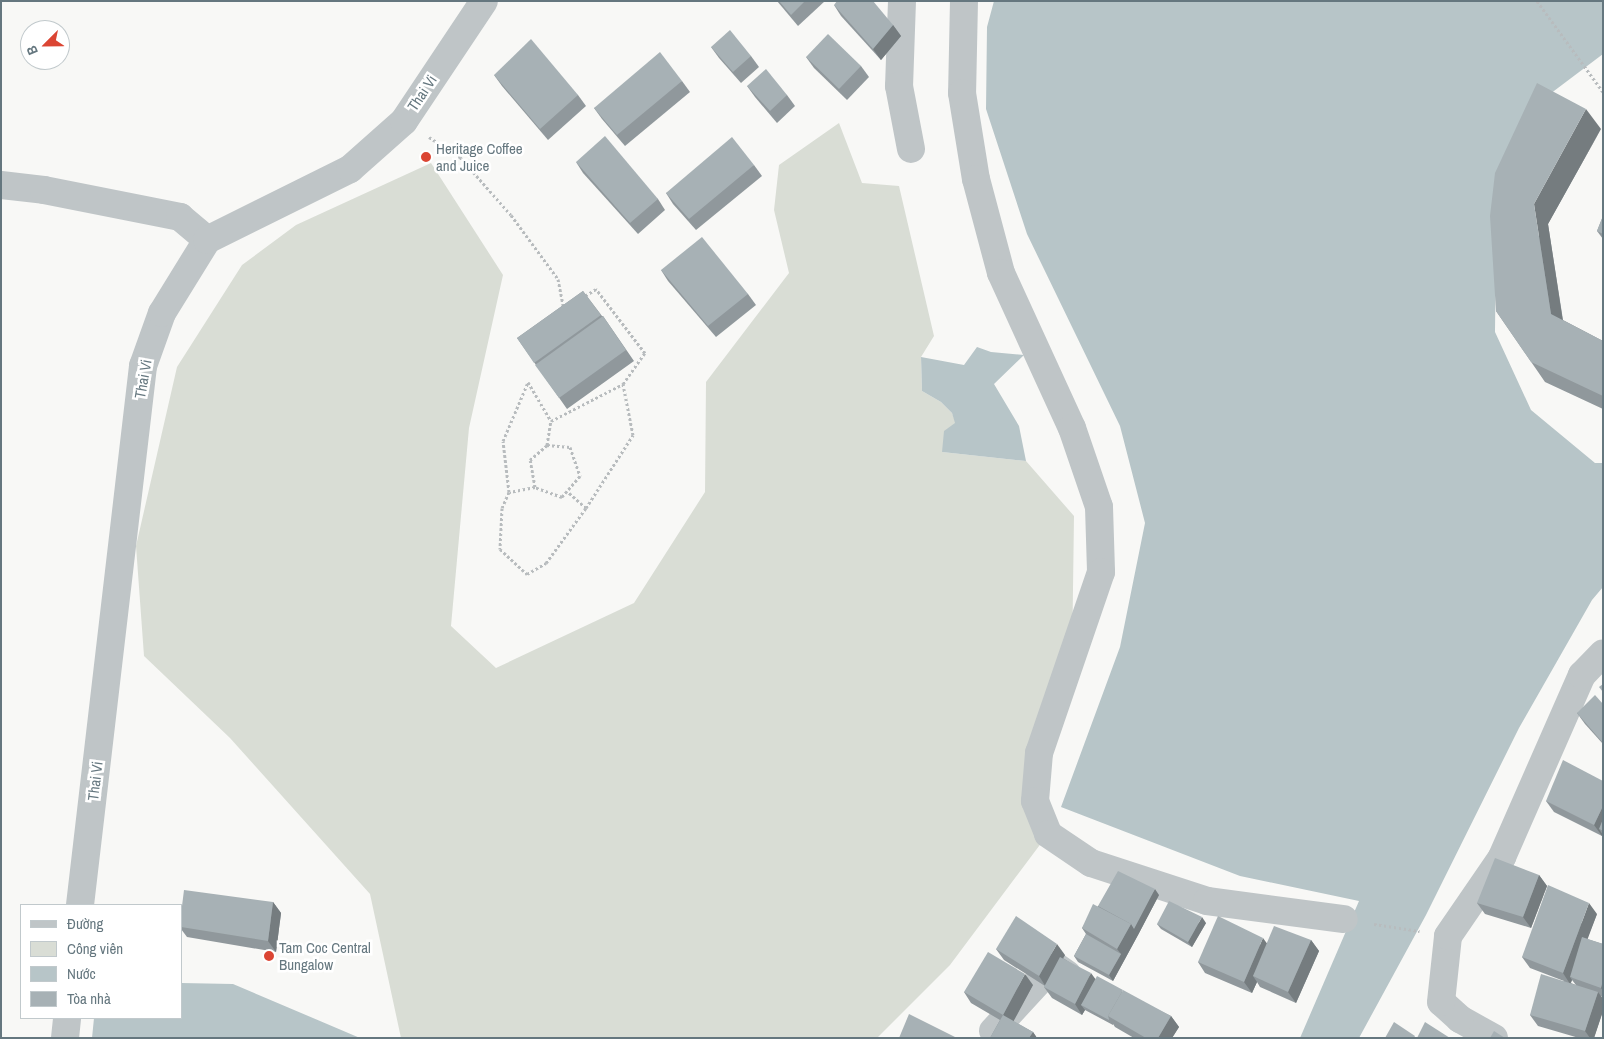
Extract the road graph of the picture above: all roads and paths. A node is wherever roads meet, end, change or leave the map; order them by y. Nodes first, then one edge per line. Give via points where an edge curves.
1 (484, 1) edge
2 (902, 1) edge
3 (964, 1) edge
4 (1537, 1) edge
5 (1603, 92) edge
6 (404, 121) junction
7 (911, 149) dead end
8 (1, 185) edge
9 (207, 240) junction
10 (580, 299) edge
11 (572, 304) edge
12 (623, 384) junction
13 (551, 421) junction
14 (546, 445) junction
15 (536, 487) junction
16 (566, 491) junction
17 (510, 492) junction
18 (586, 508) junction
19 (1603, 653) edge
20 (80, 904) edge
21 (1344, 919) joint
22 (1448, 936) junction
23 (1087, 987) edge
24 (67, 1019) edge
25 (993, 1032) edge
26 (65, 1038) edge
27 (1494, 1038) edge

1 - 6 street, Thai Vi
2 - 7 street via 899,86
3 - 21 street via 962,92 976,179 1001,272 1072,428 1099,507 1101,572 1039,753 1035,801 1048,834 1091,862 1207,900
4 - 5 path
6 - 9 street, Thai Vi via 350,169
6 - 11 path via 460,157 511,214 549,265 558,279 564,310
8 - 9 street via 44,190 180,217
9 - 20 street, Thai Vi via 162,313 143,366
10 - 12 path via 596,289 645,353
12 - 13 path
12 - 18 path via 633,435
13 - 14 path
13 - 17 path via 528,382 503,441
14 - 15 path via 530,460
14 - 16 path via 570,447 580,476
15 - 16 path via 562,497
15 - 17 path
16 - 18 path
17 - 18 path via 502,508 500,549 527,574 546,563
19 - 22 street via 1582,675 1502,857
21 - 22 path
22 - 27 street via 1441,1002 1460,1019
23 - 25 street via 1054,965
24 - 26 street

